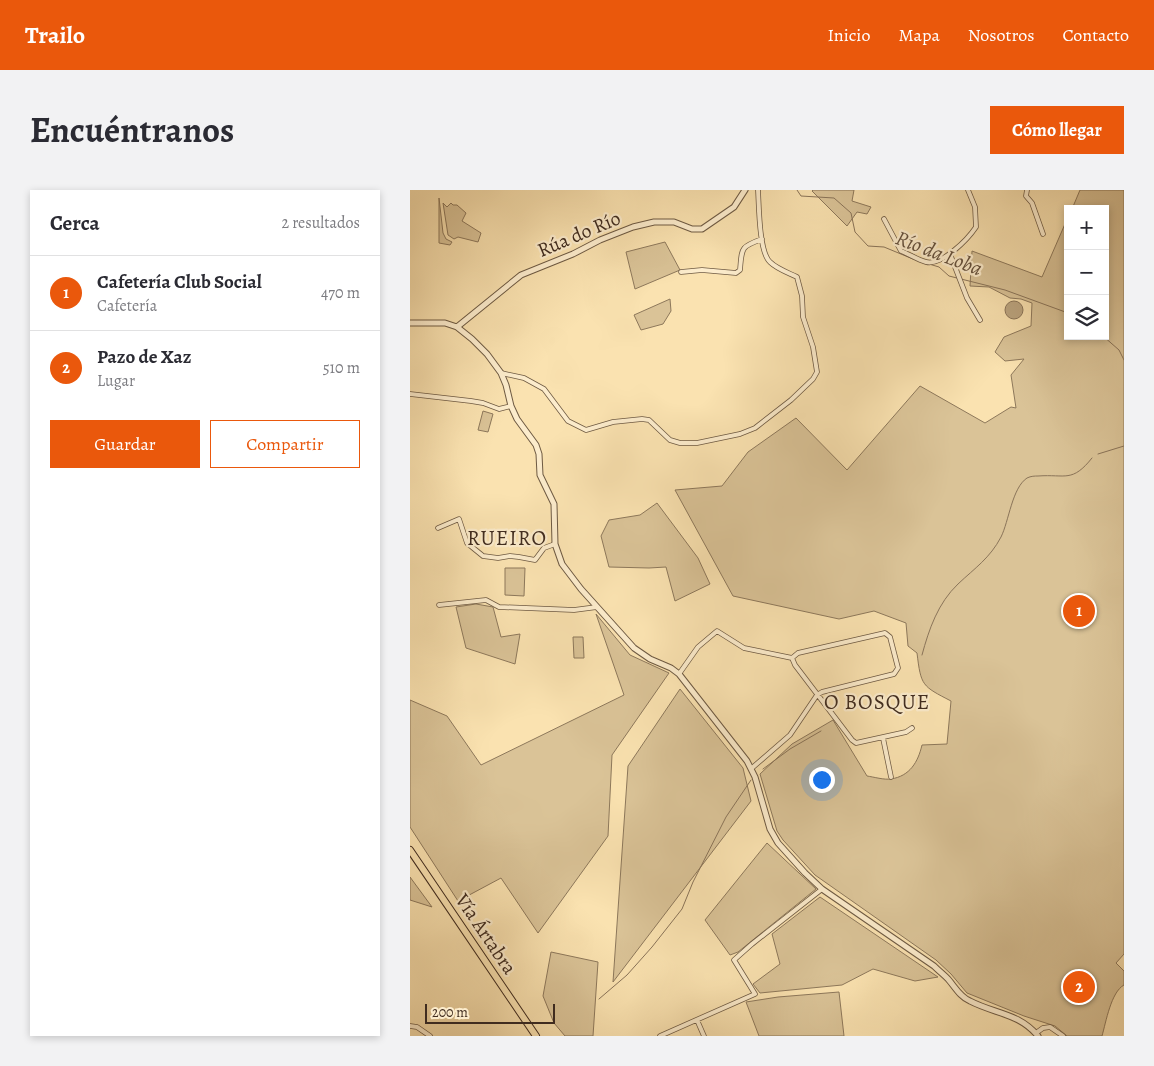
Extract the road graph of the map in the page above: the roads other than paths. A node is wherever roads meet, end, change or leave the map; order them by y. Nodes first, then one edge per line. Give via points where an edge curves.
1 (745, 190) edge
2 (758, 190) edge
3 (968, 190) edge
4 (1027, 190) edge
5 (884, 219) dead end
6 (1043, 234) dead end
7 (762, 239) junction
8 (950, 254) junction
9 (681, 272) dead end
10 (980, 320) dead end
11 (410, 323) edge
12 (457, 327) junction
13 (501, 373) junction
14 (410, 394) edge
15 (511, 406) junction
16 (438, 528) dead end
17 (555, 544) junction
18 (439, 605) dead end
19 (597, 607) junction
20 (792, 658) junction
21 (679, 674) junction
22 (817, 695) junction
23 (912, 728) dead end
24 (883, 738) junction
25 (752, 768) junction
26 (891, 777) dead end
27 (410, 850) edge
28 (822, 889) junction
29 (697, 1020) junction
30 (410, 1026) edge
31 (1037, 1035) edge
32 (430, 1036) edge
33 (536, 1036) edge
34 (660, 1036) edge
35 (704, 1036) edge
36 (1063, 1036) edge

1 - 12 street, Rúa do Río via 734,207 702,229 674,222 634,227 521,275
2 - 7 street
3 - 8 street via 975,207 976,226
4 - 6 street via 1026,196
5 - 8 street via 901,251 926,262 935,262
7 - 9 street via 746,245 741,253 740,270 736,273
7 - 13 street via 768,261 797,277 817,372 791,400 755,428 697,443 670,440 649,420 642,419 613,422 586,430 568,421 544,389 524,378
8 - 10 street via 967,298
11 - 12 street via 444,323
12 - 13 street via 487,354
13 - 15 street
14 - 15 street via 483,403 499,409
15 - 17 street via 536,445 540,475 555,512
16 - 17 street via 459,519 467,543 490,558 510,556 535,560 544,548
17 - 19 street via 562,564
18 - 19 street via 486,600 499,607 574,610
19 - 21 street via 634,648
20 - 21 street via 744,648 717,631 698,646
20 - 22 street
20 - 22 street via 798,653 881,632 890,637 898,668 894,674
21 - 25 street
22 - 24 street via 856,743
22 - 25 street via 790,735
23 - 24 street
24 - 26 street
25 - 28 street via 773,836
27 - 33 highway, Vía Ártabra
28 - 29 street via 734,960 755,994
28 - 31 street via 934,966 962,997 1016,1018
29 - 34 street
29 - 35 street
30 - 32 street
31 - 36 street via 1043,1028 1050,1027

